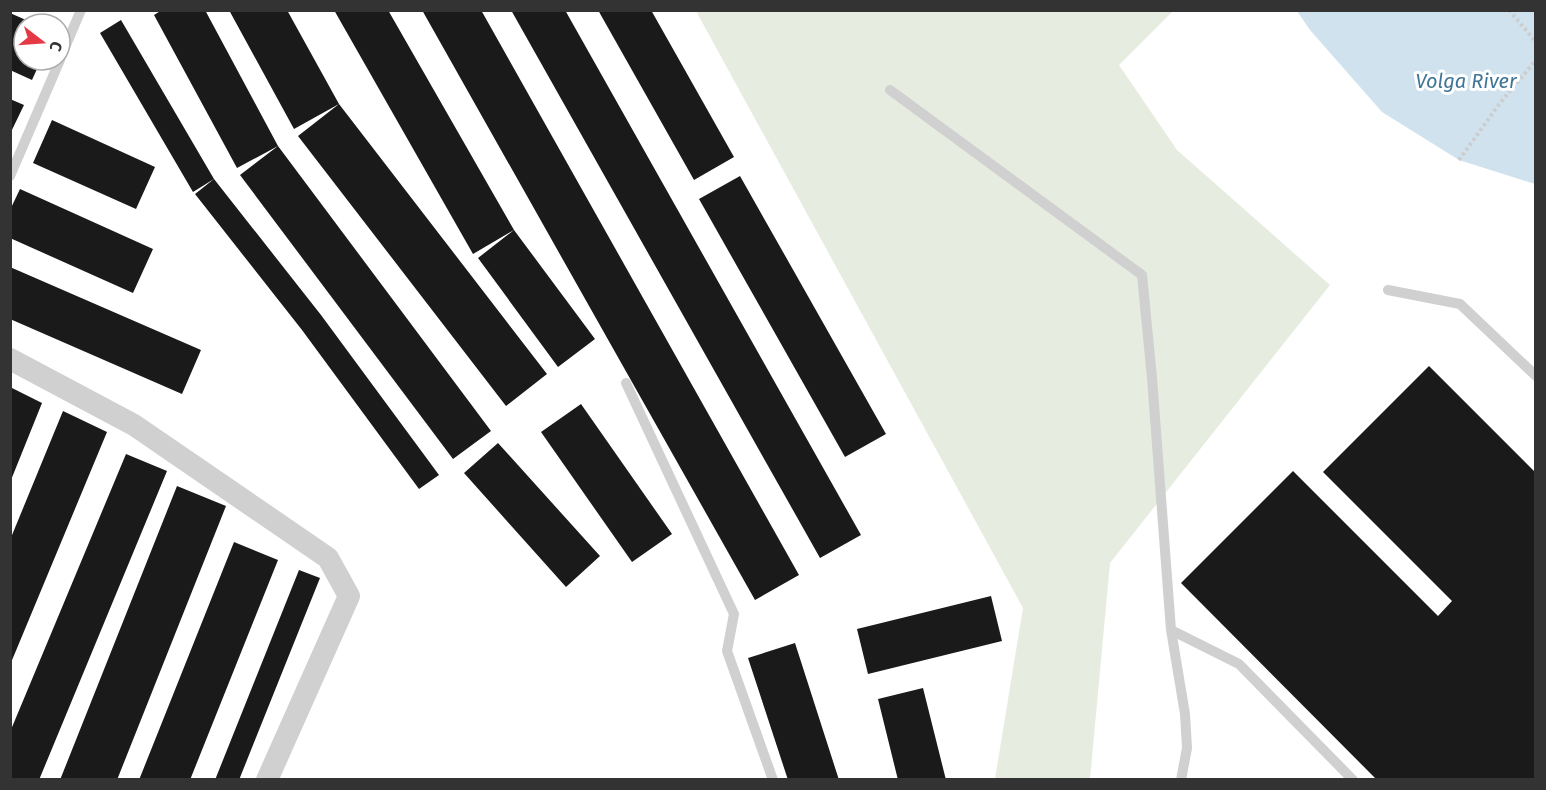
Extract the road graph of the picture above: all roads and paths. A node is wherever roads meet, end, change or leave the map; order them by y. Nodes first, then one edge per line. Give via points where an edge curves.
1 (81, 10) edge
2 (1509, 10) edge
3 (72, 31) edge
4 (1536, 42) edge
5 (1536, 60) edge
6 (55, 72) edge
7 (890, 90) dead end
8 (1458, 160) dead end
9 (10, 176) edge
10 (1388, 290) dead end
11 (10, 359) edge
12 (1536, 376) edge
13 (626, 383) dead end
14 (1171, 630) junction
15 (267, 780) edge
16 (773, 780) edge
17 (1181, 780) edge
18 (1353, 780) edge

1 - 3 lane
2 - 4 path
5 - 8 path
6 - 9 lane
7 - 14 lane via 1142,275
10 - 12 lane via 1460,304
11 - 15 street via 134,425 328,558 349,596
13 - 16 lane via 734,614 727,651
14 - 17 lane via 1185,714 1187,748
14 - 18 lane via 1239,664

